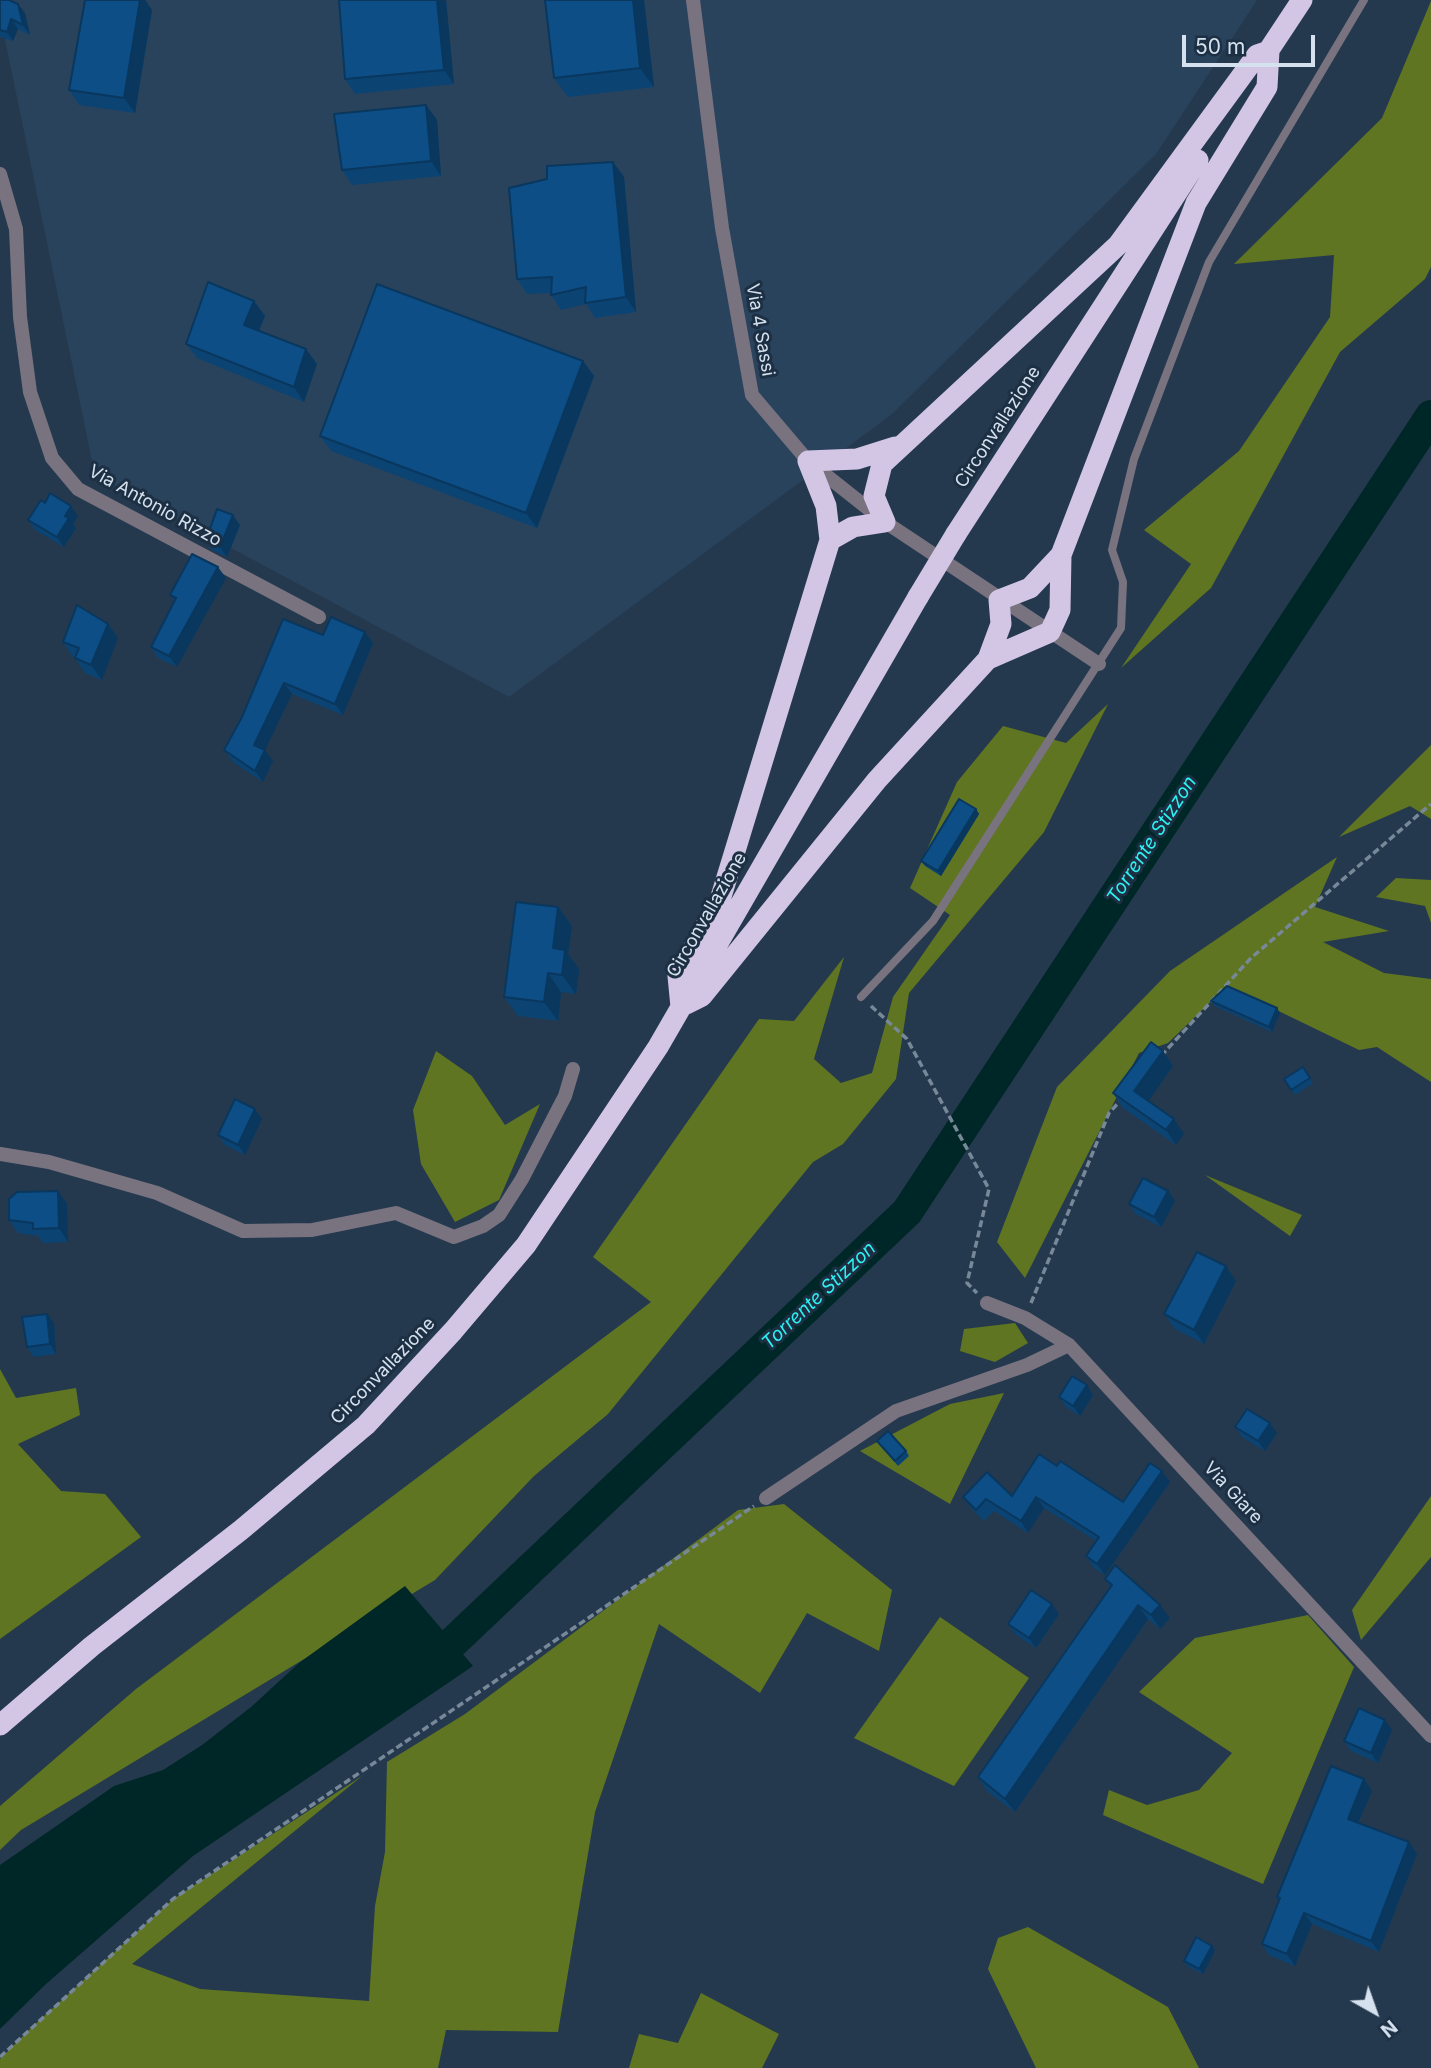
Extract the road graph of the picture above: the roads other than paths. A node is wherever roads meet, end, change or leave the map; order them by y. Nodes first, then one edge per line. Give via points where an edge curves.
1 (693, 0) edge
2 (1302, 0) edge
3 (1364, 0) edge
4 (1269, 51) junction
5 (0, 174) edge
6 (898, 445) junction
7 (808, 461) junction
8 (886, 522) junction
9 (830, 540) junction
10 (1061, 555) junction
11 (999, 600) junction
12 (319, 617) dead end
13 (1050, 632) junction
14 (988, 659) junction
15 (1098, 664) junction
16 (861, 997) road end
17 (681, 1007) junction
18 (573, 1069) dead end
19 (0, 1153) edge
20 (987, 1303) road end
21 (1069, 1345) junction
22 (766, 1498) road end
23 (0, 1725) edge
24 (1431, 1736) edge

1 - 7 street, Via 4 Sassi via 722,228 752,395
2 - 4 highway, Circonvallazione
3 - 15 lane via 1209,262 1134,459 1112,550 1124,582 1121,628
4 - 6 highway via 1257,55 1118,244
4 - 10 highway via 1267,87 1196,203
4 - 17 highway, Circonvallazione, bridge via 956,534
5 - 12 street, Via Antonio Rizzo via 16,229 20,317 30,392 52,458 78,489
6 - 7 highway via 857,459
6 - 8 highway via 875,479 874,496
7 - 8 street, Via 4 Sassi
7 - 9 highway via 826,506
8 - 9 highway via 853,527
8 - 11 street, Via 4 Sassi
9 - 17 highway via 719,900 678,976
10 - 11 highway via 1030,588
10 - 13 highway via 1060,610
11 - 13 street, Via 4 Sassi
11 - 14 highway via 1001,624
13 - 14 highway
13 - 15 street, Via 4 Sassi
14 - 17 highway via 877,780 702,996
15 - 16 lane via 933,920
17 - 23 highway, Circonvallazione via 526,1245 366,1425
18 - 19 street via 565,1096 499,1215 454,1237 396,1213 312,1230 243,1231 157,1193
20 - 21 street, Via Giare via 1025,1318
21 - 22 street via 1027,1365 896,1411
21 - 24 street, Via Giare

